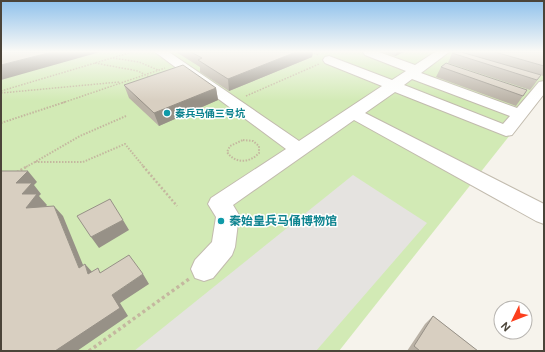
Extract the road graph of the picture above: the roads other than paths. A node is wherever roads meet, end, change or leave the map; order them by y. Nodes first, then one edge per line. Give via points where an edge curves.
1 (189, 68) edge
2 (190, 68) edge
3 (349, 68) edge
4 (423, 68) edge
5 (444, 68) edge
6 (541, 82) edge
7 (392, 86) junction
8 (353, 113) junction
9 (520, 115) junction
10 (302, 147) junction
11 (544, 215) edge
12 (204, 268) road end

1 - 10 street
2 - 10 street via 238,99
3 - 7 street
4 - 7 street
5 - 9 street
6 - 9 street via 527,95
7 - 8 street
7 - 9 street via 506,131
8 - 10 street
8 - 11 street
10 - 12 street via 219,204 228,215 223,247

